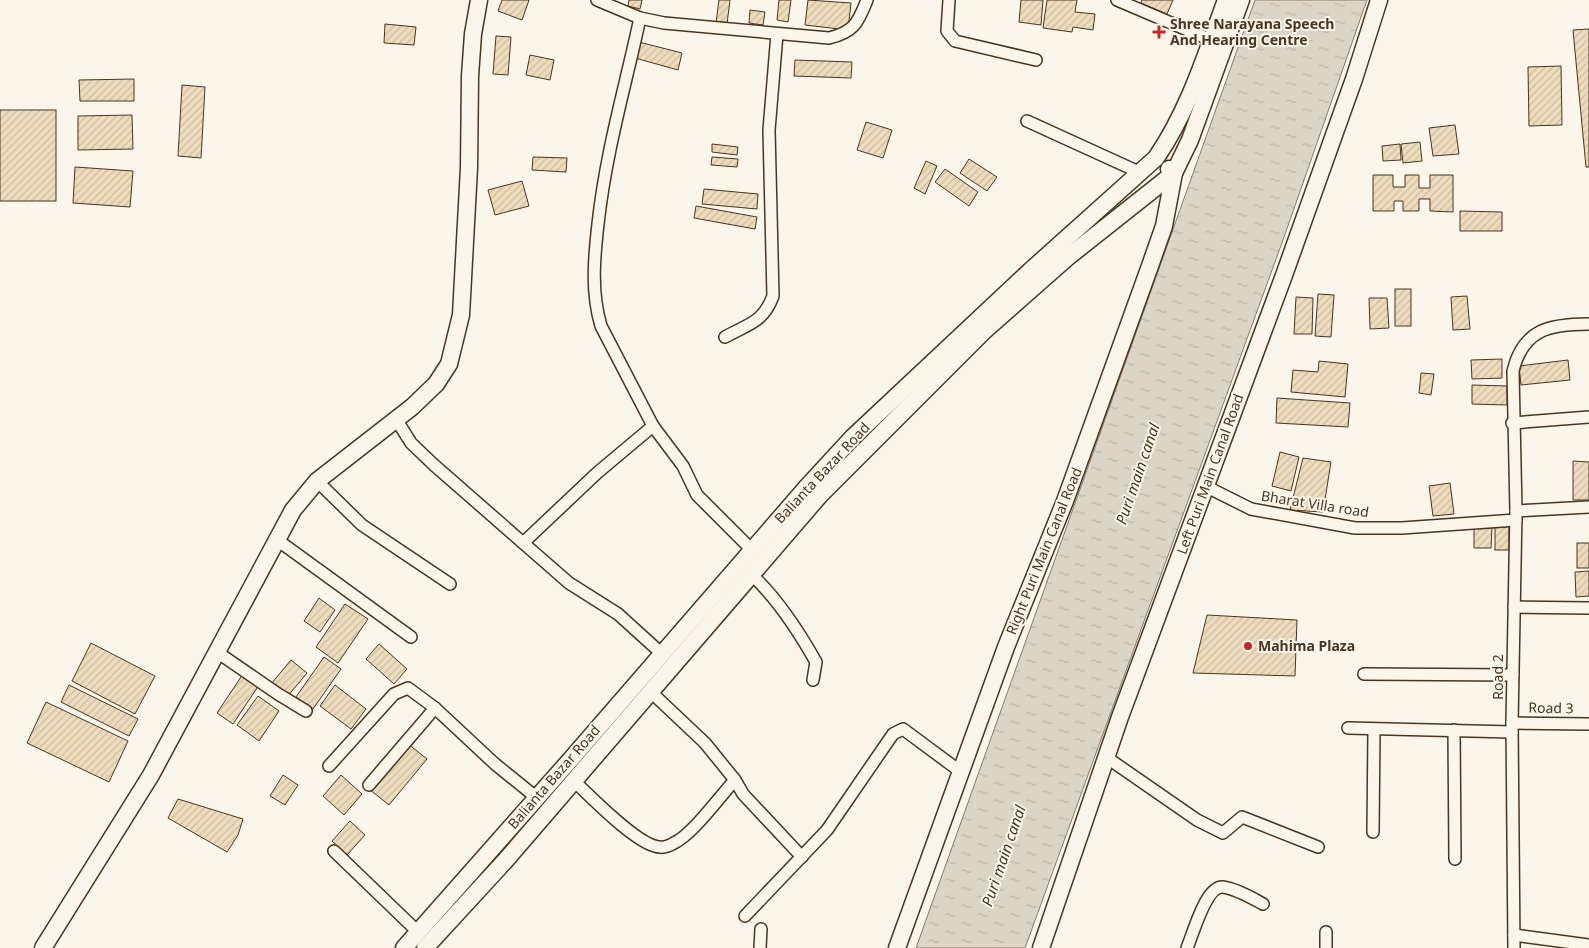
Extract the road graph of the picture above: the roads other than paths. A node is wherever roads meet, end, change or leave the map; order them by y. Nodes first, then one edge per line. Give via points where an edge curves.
1 (479, 0) edge
2 (597, 0) edge
3 (867, 0) edge
4 (949, 0) edge
5 (1117, 0) edge
6 (1226, 0) edge
7 (1241, 0) edge
8 (1379, 0) edge
9 (640, 18) junction
10 (777, 34) junction
11 (1211, 40) junction
12 (1036, 60) dead end
13 (1027, 121) dead end
14 (1156, 158) junction
15 (1142, 173) junction
16 (1174, 173) junction
17 (1589, 324) edge
18 (725, 337) dead end
19 (1589, 417) edge
20 (396, 419) junction
21 (1512, 423) junction
22 (653, 426) junction
23 (317, 481) junction
24 (1205, 486) junction
25 (1589, 507) edge
26 (1516, 515) junction
27 (276, 539) junction
28 (523, 543) junction
29 (752, 550) junction
30 (751, 574) junction
31 (450, 584) dead end
32 (1514, 607) junction
33 (1589, 608) edge
34 (411, 637) dead end
35 (218, 652) junction
36 (661, 653) junction
37 (1364, 674) dead end
38 (1513, 675) junction
39 (812, 680) dead end
40 (651, 692) junction
41 (435, 708) junction
42 (306, 710) dead end
43 (1589, 724) edge
44 (1512, 727) junction
45 (1348, 728) dead end
46 (1374, 728) junction
47 (1454, 730) junction
48 (1106, 757) junction
49 (329, 766) dead end
50 (961, 772) junction
51 (573, 780) junction
52 (735, 780) junction
53 (369, 785) dead end
54 (537, 798) junction
55 (1373, 832) dead end
56 (1318, 847) dead end
57 (334, 851) dead end
58 (802, 857) junction
59 (1455, 859) dead end
60 (1263, 904) dead end
61 (744, 916) dead end
62 (761, 929) dead end
63 (418, 932) junction
64 (1326, 932) dead end
65 (1514, 935) junction
66 (1588, 945) edge
67 (43, 948) edge
68 (404, 948) edge
69 (425, 948) edge
70 (760, 948) edge
71 (898, 948) edge
72 (1041, 948) edge
73 (1187, 948) edge
74 (1326, 948) edge
75 (1514, 948) edge

1 - 20 street via 470,76 470,168 458,332 450,364 436,384
2 - 9 street
3 - 10 street via 856,24 844,34 829,38
4 - 12 street via 947,31 955,41
5 - 11 street
6 - 11 street, Balianta Bazar Road
7 - 16 street, Balianta Bazar Road via 1190,140
8 - 24 street, Left Puri Main Canal Road via 1283,278
9 - 10 street
9 - 22 street via 606,164 595,244 594,279 601,326
10 - 18 street via 769,130 773,296 761,318
11 - 14 street, Balianta Bazar Road via 1191,93
13 - 15 street
14 - 15 street, Balianta Bazar Road
14 - 16 street
15 - 29 street, Balianta Bazar Road via 1030,271 853,437
16 - 30 street, Balianta Bazar Road via 1068,257 984,332 820,495
16 - 50 street, Right Puri Main Canal Road via 1164,226 1150,266 1065,501
17 - 21 street, Road 2 via 1550,326 1524,344 1517,354 1513,371
19 - 21 street
20 - 23 street
20 - 28 street via 411,443
21 - 26 street, Road 2
22 - 28 street via 597,473
22 - 29 street via 683,466 697,495
23 - 27 street via 293,510
23 - 31 street via 362,525
24 - 26 street, Bharat Villa road via 1251,509 1355,528 1402,528
24 - 48 street, Left Puri Main Canal Road
25 - 26 street, Bharat Villa road
26 - 32 street, Road 2
27 - 34 street
27 - 35 street
28 - 36 street via 569,583 618,614
29 - 36 street, Balianta Bazar Road
30 - 39 street via 802,637 816,662
30 - 40 street, Balianta Bazar Road
32 - 33 street
32 - 38 street, Road 2
35 - 42 street
35 - 67 street via 151,775
36 - 54 street, Balianta Bazar Road
37 - 38 street
38 - 44 street, Road 2
40 - 51 street, Balianta Bazar Road
40 - 52 street via 705,743
41 - 49 street via 408,688 401,689
41 - 53 street
41 - 54 street
43 - 44 street, Road 3
44 - 47 street, Road 3
44 - 65 street, Road 2
45 - 46 street, Road 3
46 - 47 street, Road 3
46 - 55 street
47 - 59 street
48 - 56 street via 1197,820 1223,833 1242,817
48 - 72 street, Left Puri Main Canal Road
50 - 58 street via 903,729 893,734 834,822
50 - 71 street, Right Puri Main Canal Road
51 - 52 street via 632,834 649,845 661,848 676,843 686,834
51 - 69 street, Balianta Bazar Road
52 - 58 street via 743,794
54 - 63 street, Balianta Bazar Road
57 - 63 street
58 - 61 street
60 - 73 street via 1230,889 1216,888 1206,899
62 - 70 street
63 - 68 street, Balianta Bazar Road
64 - 74 street
65 - 66 street
65 - 75 street, Road 2

